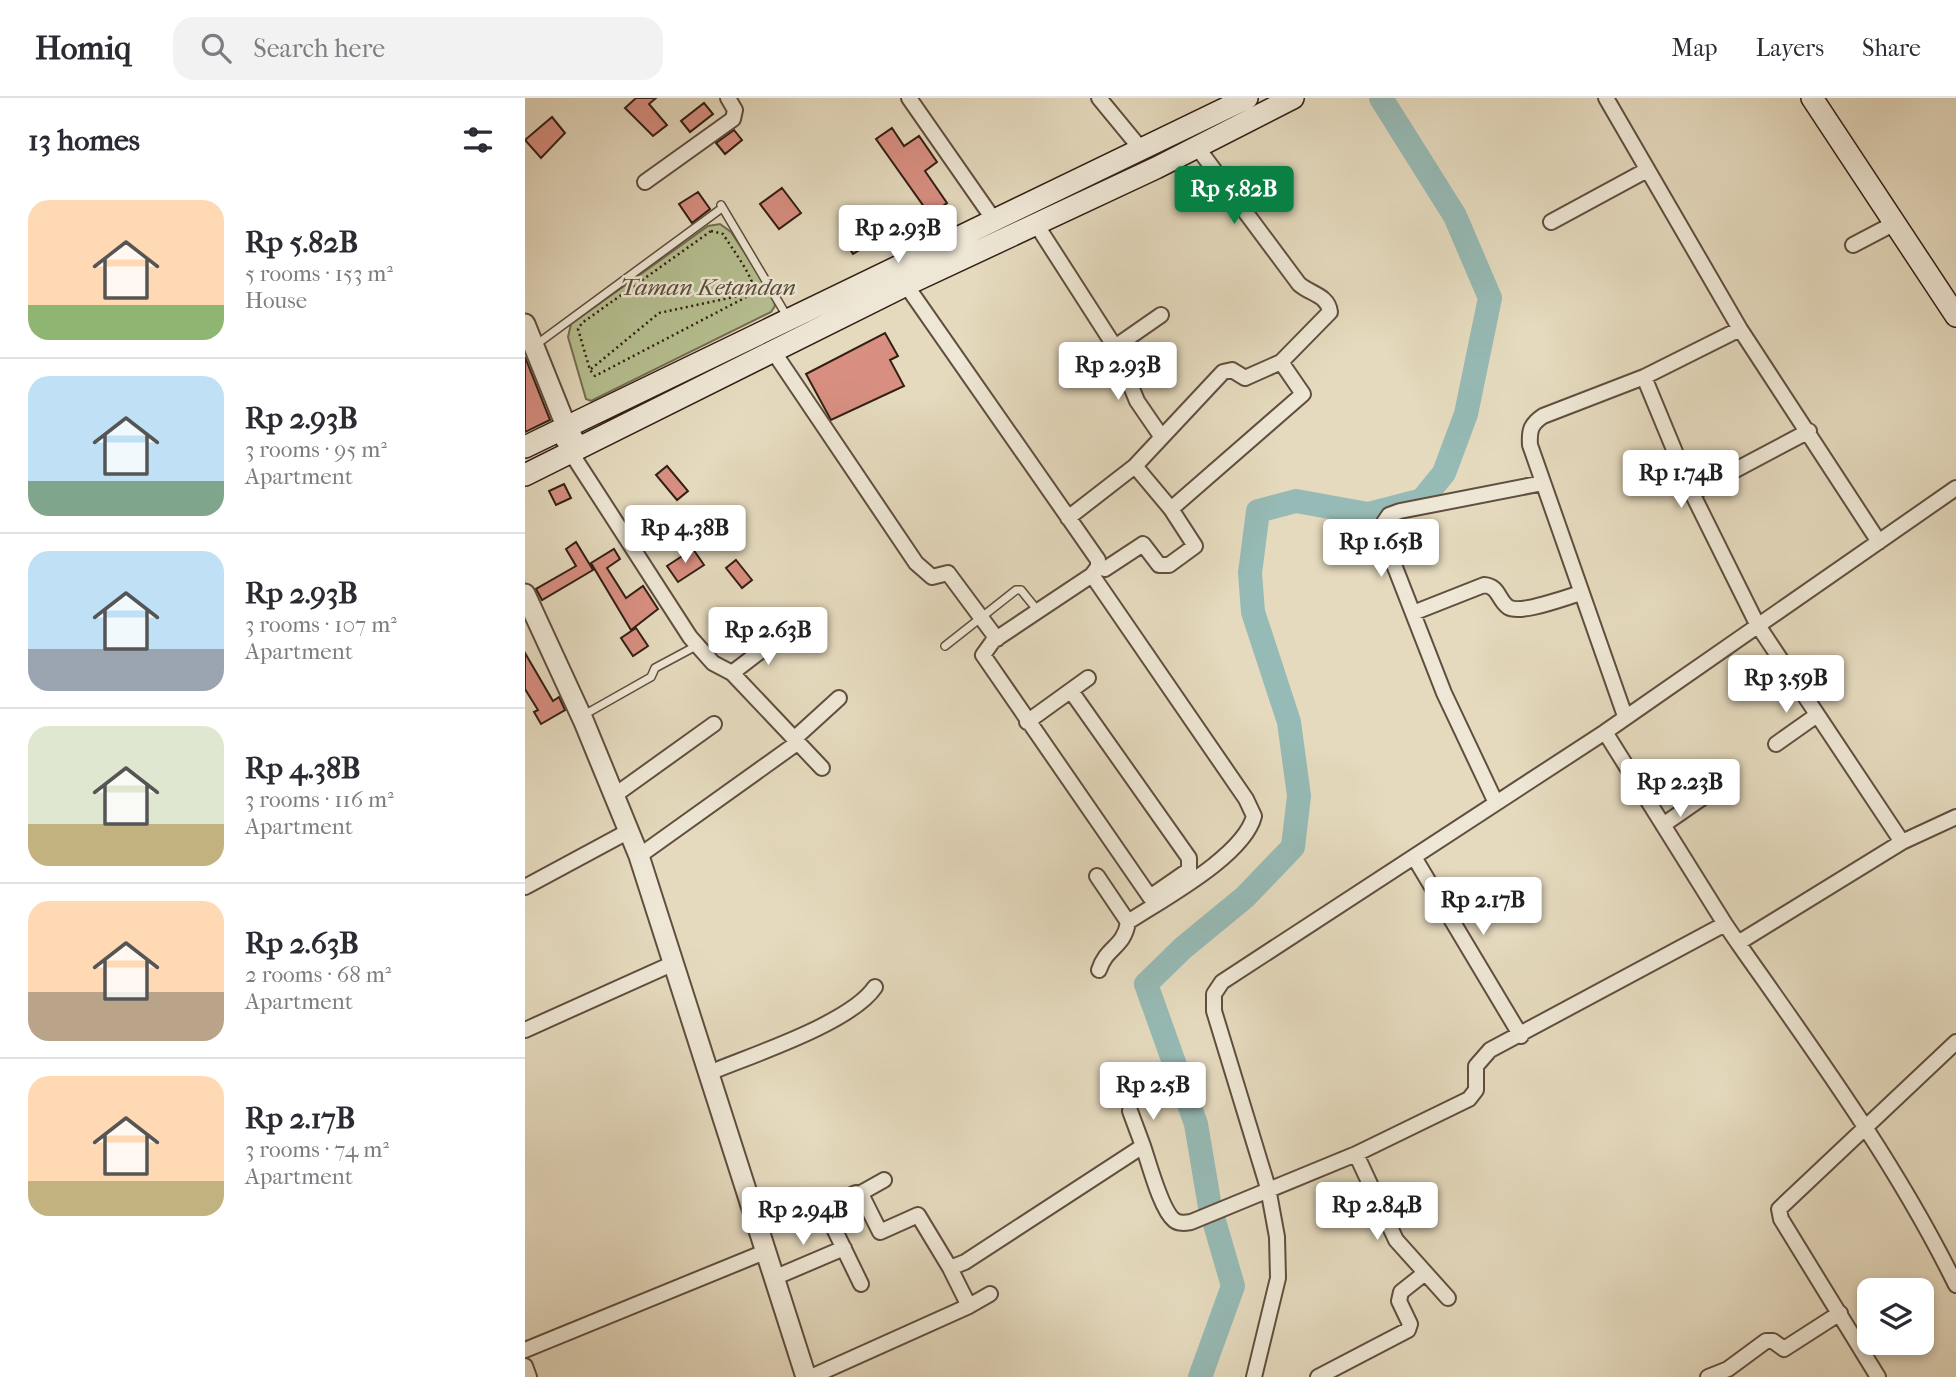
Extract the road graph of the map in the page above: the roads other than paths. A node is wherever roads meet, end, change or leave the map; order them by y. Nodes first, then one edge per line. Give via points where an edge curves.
1 (728, 98) edge
2 (909, 98) edge
3 (1099, 98) edge
4 (1247, 98) edge
5 (1293, 98) edge
6 (1607, 98) edge
7 (1812, 98) edge
8 (1196, 147) junction
9 (1141, 149) junction
10 (1647, 170) junction
11 (645, 183) dead end
12 (994, 220) junction
13 (1551, 222) dead end
14 (1895, 223) junction
15 (1036, 224) junction
16 (1853, 244) dead end
17 (906, 285) junction
18 (1161, 315) dead end
19 (1956, 316) edge
20 (789, 319) junction
21 (525, 324) edge
22 (1740, 329) junction
23 (534, 346) junction
24 (1115, 347) junction
25 (773, 351) junction
26 (1280, 362) junction
27 (1644, 377) junction
28 (561, 428) junction
29 (1809, 431) junction
30 (1161, 436) junction
31 (525, 447) edge
32 (574, 450) junction
33 (1135, 466) junction
34 (525, 475) edge
35 (1543, 483) junction
36 (1956, 488) edge
37 (1692, 493) junction
38 (1171, 509) junction
39 (1068, 518) junction
40 (1879, 542) junction
41 (1095, 571) junction
42 (1581, 593) junction
43 (525, 594) edge
44 (1038, 611) junction
45 (1413, 613) junction
46 (980, 616) junction
47 (1757, 624) junction
48 (783, 634) dead end
49 (997, 639) junction
50 (698, 645) junction
51 (945, 646) dead end
52 (732, 673) junction
53 (1088, 678) dead end
54 (1071, 691) junction
55 (839, 698) dead end
56 (1817, 715) junction
57 (582, 716) junction
58 (1625, 716) junction
59 (1027, 722) junction
60 (714, 724) dead end
61 (1605, 732) junction
62 (796, 741) junction
63 (1776, 744) dead end
64 (822, 768) dead end
65 (1725, 782) dead end
66 (615, 796) junction
67 (1496, 803) junction
68 (1956, 817) edge
69 (1663, 825) junction
70 (629, 831) junction
71 (1902, 842) junction
72 (639, 856) junction
73 (1414, 857) junction
74 (1097, 876) dead end
75 (525, 887) edge
76 (1153, 900) junction
77 (1128, 922) junction
78 (1725, 924) junction
79 (1738, 943) junction
80 (674, 963) junction
81 (1099, 970) dead end
82 (875, 987) dead end
83 (525, 1030) edge
84 (1521, 1036) junction
85 (1956, 1042) edge
86 (709, 1073) junction
87 (1130, 1111) dead end
88 (1868, 1128) junction
89 (1143, 1146) junction
90 (1356, 1154) junction
91 (884, 1181) dead end
92 (1268, 1188) junction
93 (859, 1194) junction
94 (844, 1248) junction
95 (767, 1251) junction
96 (950, 1268) junction
97 (1425, 1273) junction
98 (776, 1277) junction
99 (861, 1284) dead end
100 (1956, 1285) edge
101 (991, 1294) dead end
102 (1448, 1298) dead end
103 (969, 1306) junction
104 (1840, 1313) junction
105 (525, 1350) edge
106 (525, 1366) edge
107 (529, 1377) edge
108 (809, 1377) edge
109 (1254, 1377) edge
110 (1318, 1377) edge
111 (1708, 1377) edge
112 (1878, 1377) edge

1 - 11 street via 735,110 733,119
2 - 12 street
3 - 9 street
4 - 9 main road
5 - 8 main road
6 - 10 street
7 - 14 main road
8 - 15 main road
8 - 26 street via 1299,284 1329,305 1330,312
9 - 12 main road
10 - 13 street
10 - 22 street
12 - 20 main road
14 - 16 street
14 - 19 main road
15 - 17 main road
15 - 24 street
17 - 25 main road
17 - 39 street
18 - 24 street
20 - 23 lane via 721,206
20 - 28 main road
21 - 23 street
22 - 27 street
22 - 29 street
23 - 28 street
24 - 30 street via 1137,401
25 - 32 main road
25 - 46 street via 916,563 932,577 948,573
26 - 30 street via 1245,378 1232,370 1223,372
26 - 38 street via 1303,394
27 - 35 street via 1534,422 1530,445
27 - 37 street
28 - 31 main road
28 - 32 street
29 - 37 street
29 - 40 street
30 - 33 street
32 - 34 main road
32 - 50 street
33 - 38 street
33 - 39 street
35 - 42 street
35 - 45 street via 1389,514 1381,527
36 - 40 street
37 - 47 street
38 - 41 street via 1195,546 1169,565 1159,565 1143,544
39 - 41 street via 1098,560
40 - 47 street
41 - 44 street
41 - 76 street via 1254,816 1251,828 1231,852
42 - 45 street via 1512,609 1495,588 1484,585
42 - 58 street
43 - 57 street
44 - 46 lane via 1019,589
44 - 49 street
45 - 67 street via 1444,693
46 - 49 street
46 - 51 lane
47 - 56 street
47 - 58 street
48 - 52 street
49 - 59 street via 983,655
50 - 52 street via 713,663
50 - 57 lane
52 - 62 street
53 - 54 street
54 - 59 street
54 - 76 street via 1189,858 1189,870
55 - 62 street
56 - 63 street
56 - 71 street
57 - 66 street
58 - 61 street
59 - 76 street
60 - 66 street
61 - 67 street
61 - 69 street
62 - 64 street
62 - 72 street
65 - 69 street
66 - 70 street
67 - 73 street
68 - 71 street
69 - 78 street
70 - 72 street
70 - 75 street
71 - 79 street
72 - 80 street
73 - 84 street
73 - 92 street via 1234,972 1214,994 1214,1011
74 - 77 street
76 - 77 street
77 - 81 street via 1126,937
78 - 79 street
78 - 84 street
79 - 88 street
80 - 83 street
80 - 86 street
82 - 86 street via 846,1014
84 - 90 street via 1480,1058 1476,1090 1469,1099
85 - 88 street
86 - 95 street
87 - 89 street
88 - 100 street
88 - 104 street via 1779,1209
89 - 92 street via 1166,1210 1175,1221 1184,1224
89 - 96 street
90 - 92 street
90 - 97 street via 1396,1240
91 - 93 street
92 - 109 street via 1277,1237 1277,1278
93 - 94 street via 827,1207
93 - 96 street via 880,1232 918,1215
94 - 98 street
94 - 99 street
95 - 98 street
95 - 105 street
96 - 103 street
97 - 102 street
97 - 110 street via 1401,1292 1399,1301 1408,1329
98 - 108 street
101 - 103 street
103 - 108 street
104 - 111 street via 1784,1349 1766,1341 1728,1369
104 - 112 street
106 - 107 street

